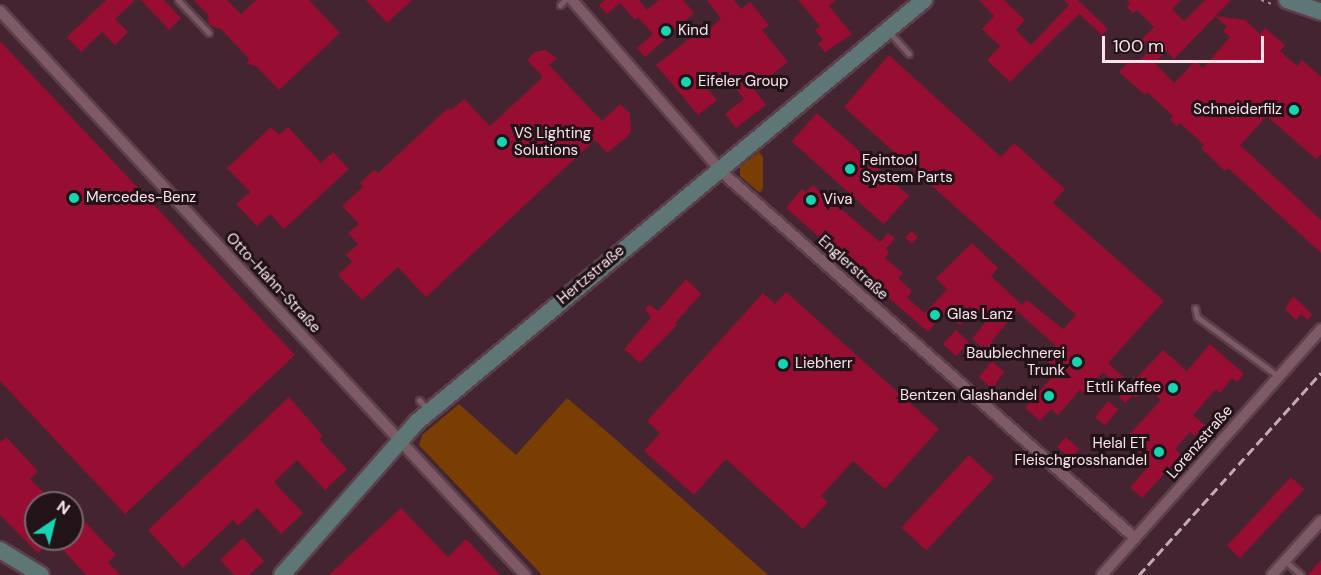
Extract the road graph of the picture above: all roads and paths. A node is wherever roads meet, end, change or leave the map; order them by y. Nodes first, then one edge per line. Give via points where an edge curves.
1 (178, 0) edge
2 (566, 0) edge
3 (572, 0) edge
4 (924, 0) edge
5 (1287, 0) edge
6 (560, 5) dead end
7 (0, 11) edge
8 (1321, 12) edge
9 (888, 30) junction
10 (209, 33) dead end
11 (909, 54) dead end
12 (719, 168) junction
13 (1195, 308) dead end
14 (1321, 329) edge
15 (1278, 376) junction
16 (399, 440) junction
17 (1321, 521) edge
18 (1135, 538) junction
19 (0, 550) edge
20 (1285, 561) junction
21 (41, 575) edge
22 (282, 575) edge
23 (525, 575) edge
24 (1102, 575) edge
25 (1272, 575) edge
26 (1301, 575) edge

1 - 10 lane
2 - 6 lane
3 - 12 street, Englerstraße
4 - 9 street, Hertzstraße
5 - 8 street
7 - 16 street, Otto-Hahn-Straße
9 - 11 lane
9 - 12 street, Hertzstraße
12 - 16 street, Hertzstraße via 424,406
12 - 18 street, Englerstraße
13 - 15 lane via 1197,317
14 - 15 street, Lorenzstraße
15 - 18 street, Lorenzstraße
16 - 22 street, Hertzstraße
16 - 23 street, Otto-Hahn-Straße
17 - 20 street
18 - 24 street, Lorenzstraße
19 - 21 street
20 - 25 street
20 - 26 lane

